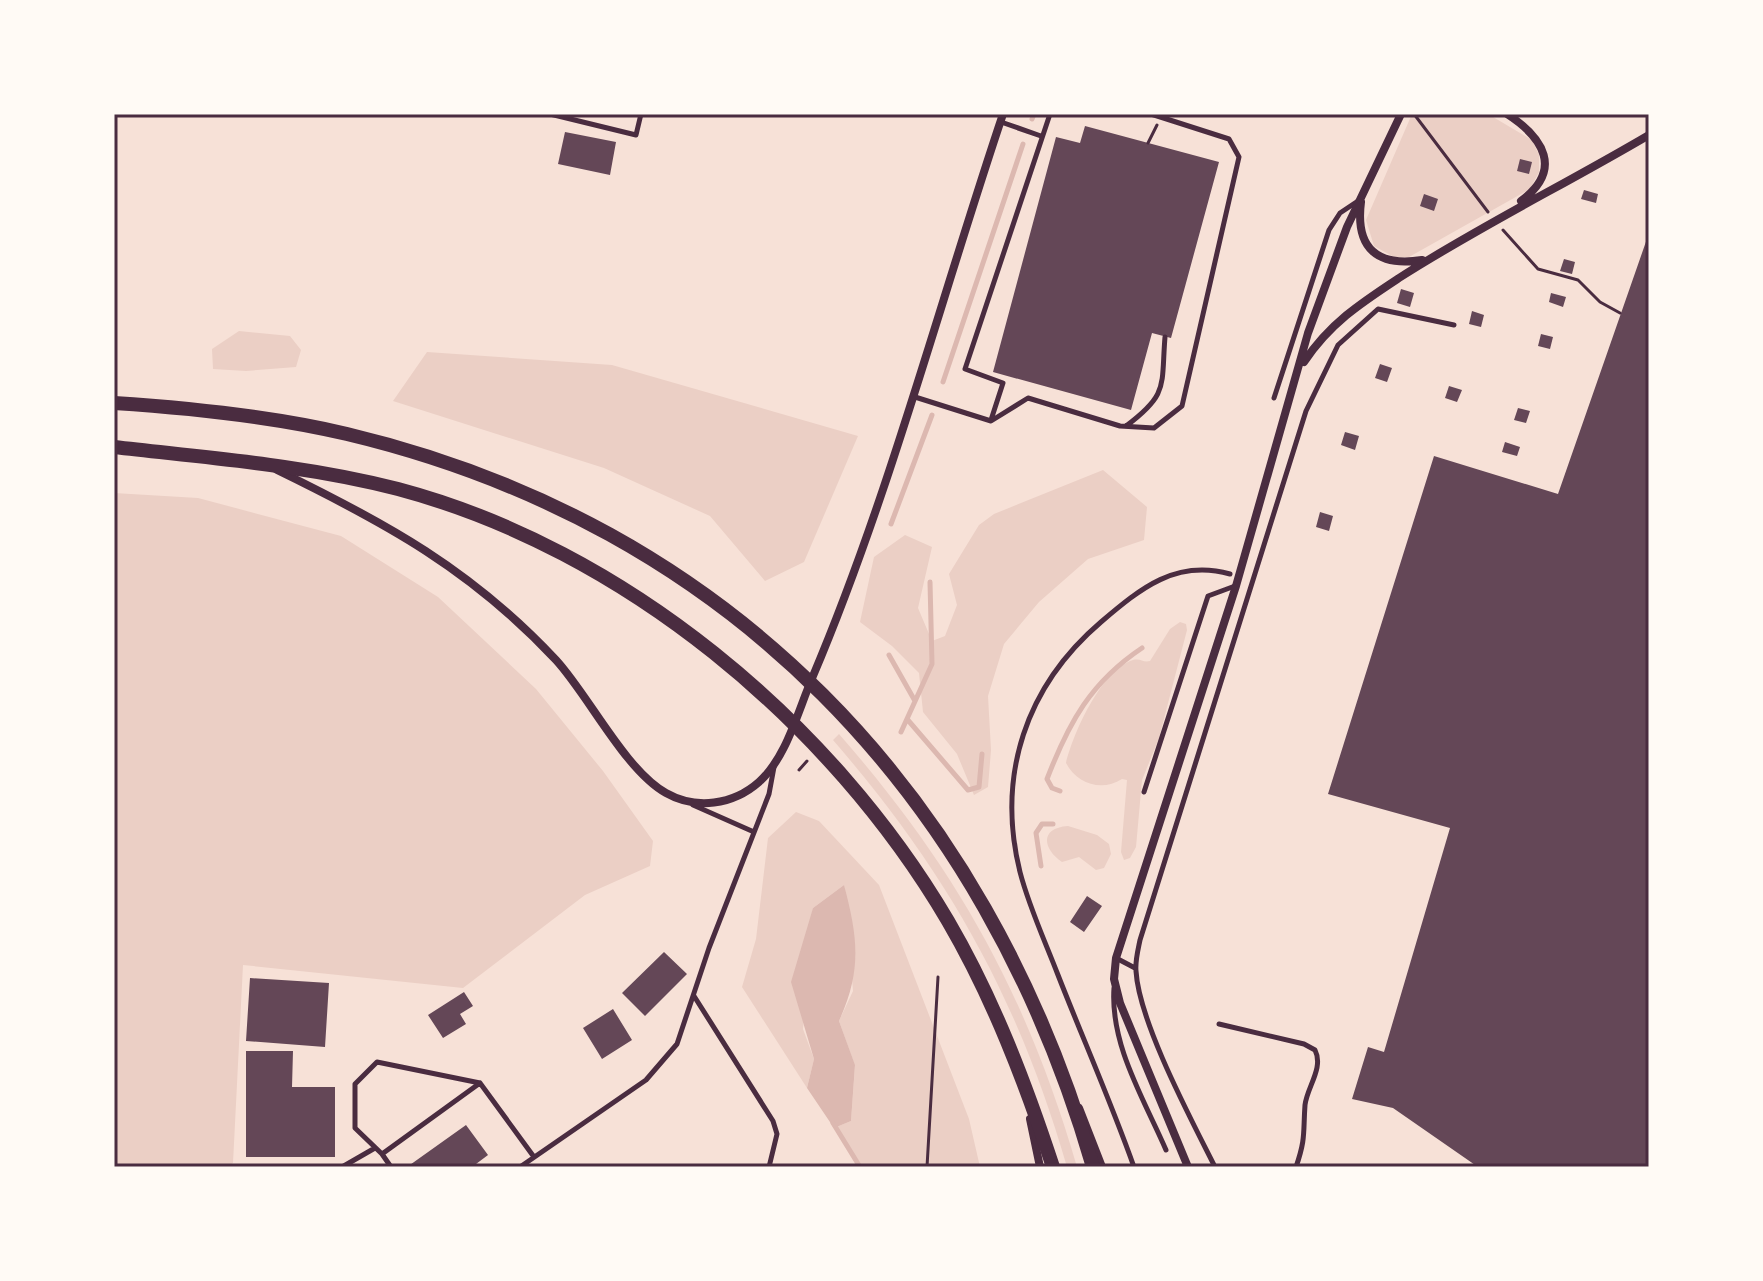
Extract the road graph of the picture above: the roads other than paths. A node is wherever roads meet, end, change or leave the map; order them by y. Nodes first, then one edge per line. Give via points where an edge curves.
1 (550, 114) edge
2 (641, 114) edge
3 (1050, 114) edge
4 (1151, 114) edge
5 (1401, 114) edge
6 (1507, 114) edge
7 (1002, 118) edge
8 (1649, 135) edge
9 (1041, 136) junction
10 (1360, 197) junction
11 (1508, 212) junction
12 (1423, 260) junction
13 (1454, 325) dead end
14 (1165, 337) dead end
15 (1301, 366) junction
16 (915, 397) junction
17 (1274, 398) dead end
18 (114, 403) edge
19 (991, 421) junction
20 (1125, 427) junction
21 (114, 447) edge
22 (266, 464) junction
23 (1230, 574) dead end
24 (1236, 586) junction
25 (810, 682) junction
26 (793, 724) junction
27 (775, 760) junction
28 (1144, 792) dead end
29 (688, 802) junction
30 (754, 832) junction
31 (1116, 958) junction
32 (1135, 968) junction
33 (1114, 979) junction
34 (693, 996) junction
35 (1219, 1024) dead end
36 (1057, 1054) junction
37 (1022, 1079) junction
38 (480, 1083) junction
39 (375, 1148) junction
40 (1166, 1150) dead end
41 (382, 1154) junction
42 (534, 1157) junction
43 (342, 1167) edge
44 (391, 1167) edge
45 (520, 1167) edge
46 (769, 1167) edge
47 (1040, 1167) edge
48 (1053, 1167) edge
49 (1093, 1167) edge
50 (1102, 1167) edge
51 (1134, 1167) edge
52 (1188, 1167) edge
53 (1215, 1167) edge
54 (1296, 1167) edge

1 - 2 lane via 636,135
3 - 9 lane
4 - 20 lane via 1229,139 1239,157 1182,406 1154,428
5 - 10 street
6 - 11 street via 1541,143 1545,164 1542,182
7 - 9 lane
7 - 16 street
8 - 11 street
9 - 19 lane via 965,369 1003,383
10 - 12 street via 1361,232 1378,257 1399,264
10 - 15 street via 1324,285
10 - 17 lane via 1329,230
11 - 12 street
12 - 15 street via 1333,324
13 - 32 lane via 1378,309 1338,345 1306,411
14 - 20 lane via 1161,389 1153,406
15 - 24 street
16 - 19 lane
16 - 25 street
18 - 25 main road via 252,417 346,434 492,480 560,509 687,581
19 - 20 lane via 1028,398
21 - 22 main road
22 - 26 main road via 400,490 543,546 662,614 733,667
22 - 29 street via 378,519 469,579 558,663 642,773 664,792
23 - 51 lane via 1192,568 1169,574 1127,599 1085,636 1036,701 1014,765 1011,820 1020,873
24 - 28 lane via 1208,596
24 - 31 street
25 - 26 street
25 - 36 main road via 894,774 945,841 1018,965
26 - 27 street
26 - 37 main road via 879,820 948,921 1005,1033
27 - 29 street via 746,792 705,804
27 - 30 lane
29 - 30 lane
30 - 34 lane
31 - 32 lane
31 - 33 street
32 - 53 lane via 1140,999
33 - 40 lane via 1112,1014 1123,1051
33 - 52 street via 1128,1027
34 - 42 lane via 677,1044 646,1080
34 - 46 lane via 773,1121 777,1134
35 - 54 lane via 1315,1050 1318,1063 1305,1104 1306,1136
36 - 49 main road
36 - 50 street
37 - 47 street
37 - 48 main road
38 - 39 lane via 377,1062 355,1084 355,1128
38 - 41 lane
38 - 42 lane
39 - 41 lane
39 - 43 lane
41 - 44 lane
42 - 45 lane

